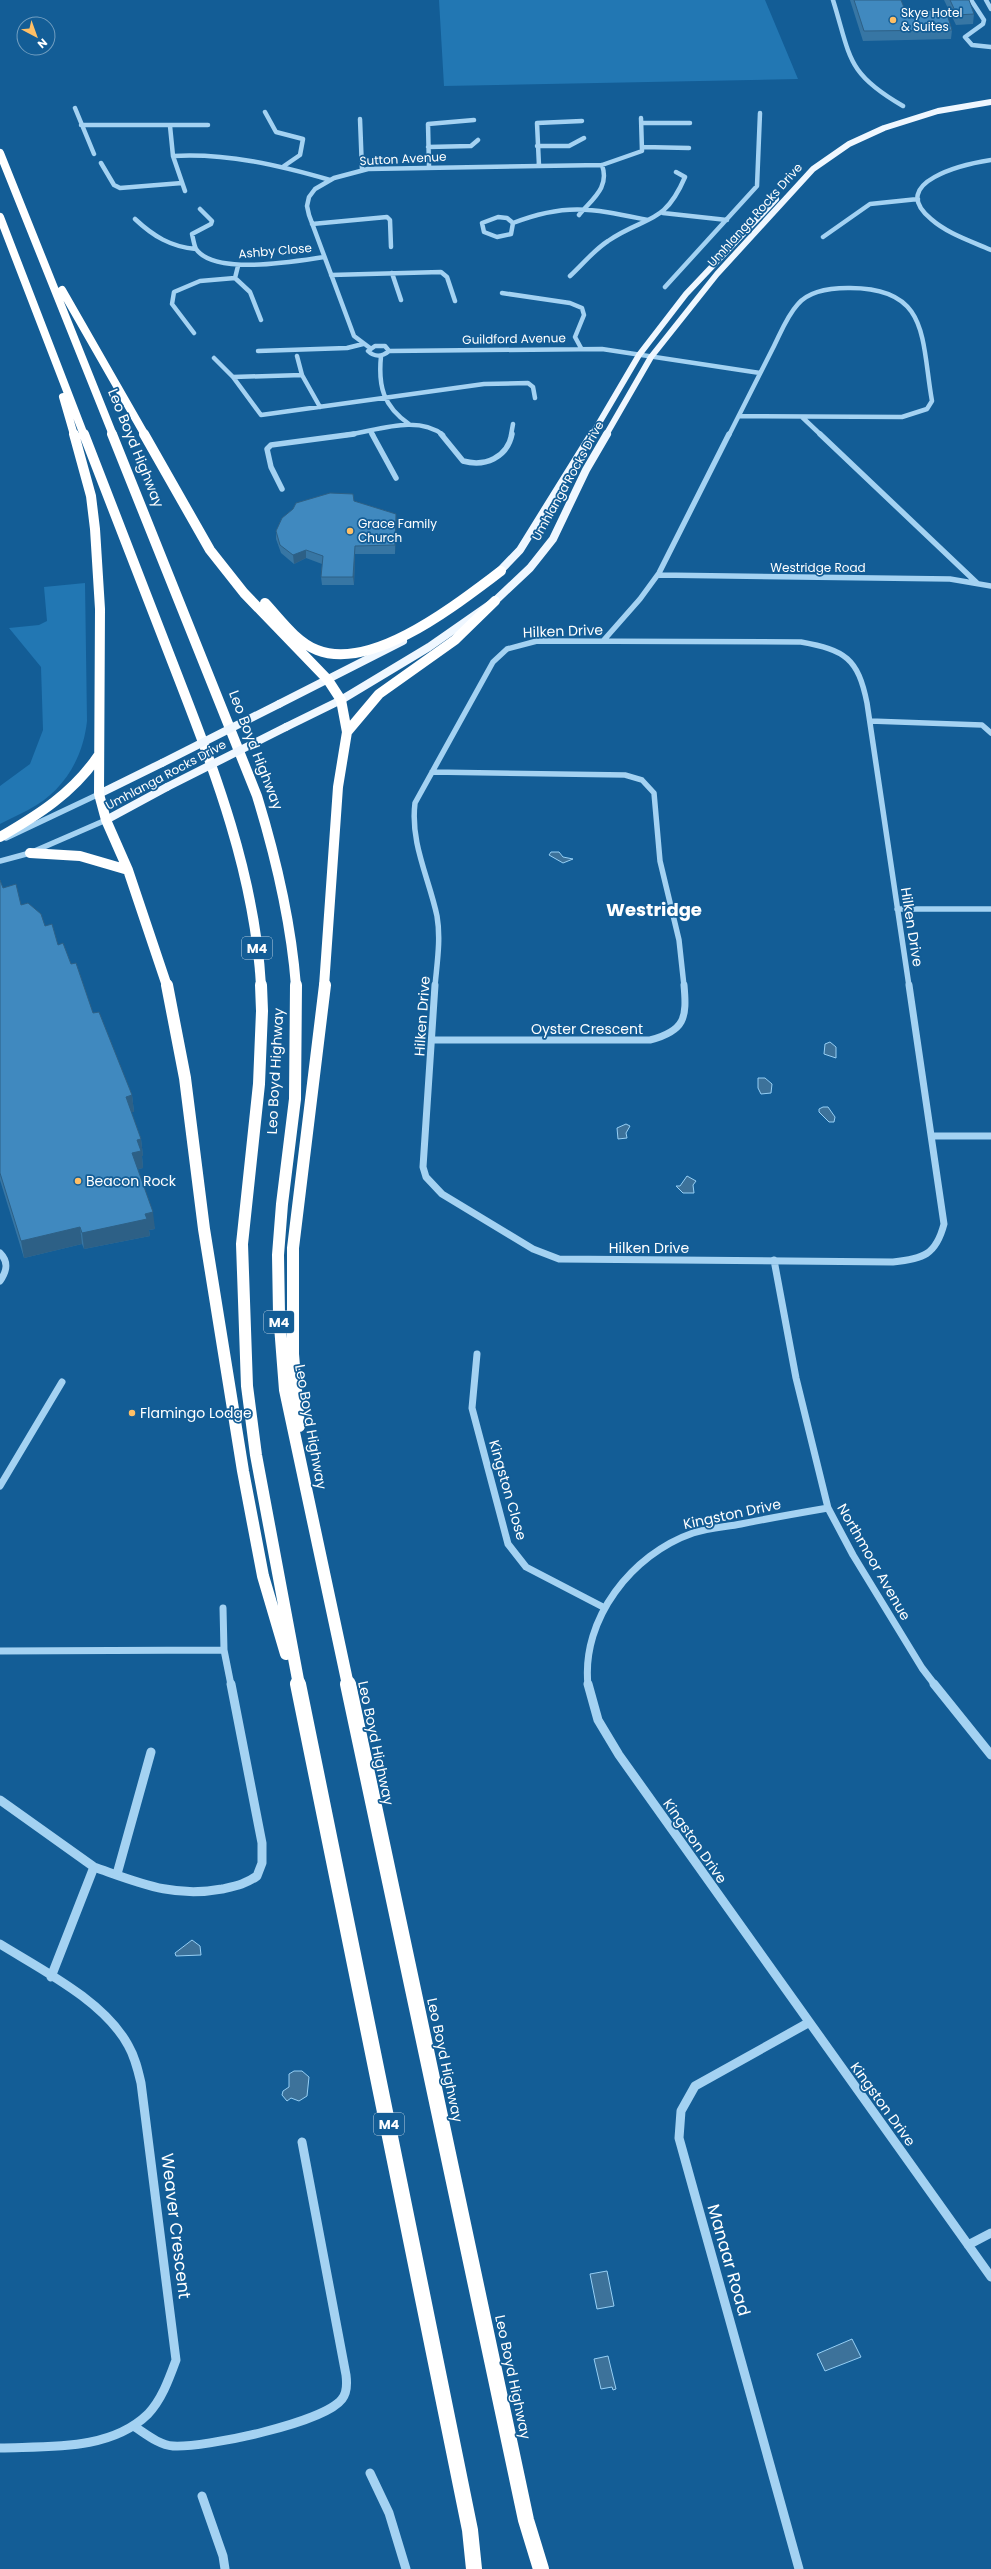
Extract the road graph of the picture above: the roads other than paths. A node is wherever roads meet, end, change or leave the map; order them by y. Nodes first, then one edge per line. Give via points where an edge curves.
1 (833, 0) edge
2 (971, 0) edge
3 (986, 0) edge
4 (991, 9) edge
5 (991, 47) edge
6 (991, 98) edge
7 (991, 102) edge
8 (903, 106) dead end
9 (75, 108) dead end
10 (265, 112) dead end
11 (760, 113) dead end
12 (360, 119) dead end
13 (474, 120) dead end
14 (582, 121) dead end
15 (690, 123) dead end
16 (81, 125) junction
17 (208, 125) dead end
18 (170, 126) junction
19 (584, 138) dead end
20 (478, 140) dead end
21 (538, 146) junction
22 (428, 147) junction
23 (643, 147) junction
24 (689, 148) dead end
25 (0, 153) edge
26 (94, 154) dead end
27 (173, 156) junction
28 (991, 160) edge
29 (101, 163) dead end
30 (602, 165) junction
31 (284, 166) junction
32 (539, 166) junction
33 (429, 167) junction
34 (362, 170) junction
35 (676, 172) dead end
36 (330, 180) junction
37 (182, 183) junction
38 (185, 191) dead end
39 (918, 199) junction
40 (584, 208) junction
41 (200, 209) dead end
42 (663, 213) junction
43 (579, 214) dead end
44 (0, 217) edge
45 (135, 219) dead end
46 (648, 220) junction
47 (727, 220) junction
48 (513, 223) junction
49 (312, 224) junction
50 (823, 237) dead end
51 (37, 247) junction
52 (391, 247) dead end
53 (196, 249) junction
54 (991, 250) edge
55 (324, 257) junction
56 (238, 266) junction
57 (392, 272) junction
58 (331, 275) junction
59 (570, 276) dead end
60 (235, 278) junction
61 (665, 287) dead end
62 (502, 293) dead end
63 (401, 300) dead end
64 (455, 302) dead end
65 (35, 310) junction
66 (261, 320) dead end
67 (194, 333) dead end
68 (364, 344) junction
69 (370, 348) junction
70 (581, 348) junction
71 (258, 351) dead end
72 (389, 351) junction
73 (639, 355) junction
74 (296, 356) dead end
75 (381, 356) junction
76 (650, 357) junction
77 (214, 358) dead end
78 (760, 373) junction
79 (302, 375) junction
80 (233, 377) junction
81 (384, 398) junction
82 (535, 398) dead end
83 (320, 407) junction
84 (739, 416) junction
85 (802, 417) junction
86 (409, 424) junction
87 (513, 424) dead end
88 (372, 432) junction
89 (396, 478) dead end
90 (282, 489) dead end
91 (210, 550) junction
92 (501, 571) junction
93 (658, 575) junction
94 (977, 583) junction
95 (991, 586) edge
96 (495, 601) junction
97 (603, 641) junction
98 (328, 680) junction
99 (340, 700) junction
100 (870, 721) junction
101 (347, 732) junction
102 (991, 732) edge
103 (98, 756) junction
104 (432, 772) junction
105 (99, 794) junction
106 (106, 820) junction
107 (0, 838) edge
108 (30, 853) junction
109 (0, 861) edge
110 (128, 870) junction
111 (897, 909) junction
112 (991, 909) edge
113 (432, 1040) junction
114 (932, 1136) junction
115 (991, 1136) edge
116 (0, 1253) edge
117 (774, 1260) junction
118 (0, 1281) edge
119 (477, 1354) dead end
120 (62, 1382) dead end
121 (303, 1483) junction
122 (0, 1486) edge
123 (828, 1508) junction
124 (603, 1607) junction
125 (223, 1608) dead end
126 (224, 1650) junction
127 (0, 1651) edge
128 (305, 1719) junction
129 (151, 1752) dead end
130 (991, 1755) edge
131 (0, 1800) edge
132 (94, 1867) junction
133 (117, 1874) junction
134 (0, 1944) edge
135 (51, 1977) junction
136 (808, 2023) junction
137 (302, 2142) dead end
138 (991, 2233) edge
139 (968, 2245) junction
140 (991, 2277) edge
141 (136, 2427) junction
142 (0, 2448) edge
143 (370, 2472) dead end
144 (202, 2496) dead end
145 (526, 2520) junction
146 (470, 2530) junction
147 (225, 2569) edge
148 (406, 2569) edge
149 (474, 2569) edge
150 (478, 2569) edge
151 (535, 2569) edge
152 (541, 2569) edge
153 (799, 2569) edge

1 - 8 street via 849,55 857,68 884,94
2 - 5 street via 984,20 983,24 965,37 972,46
3 - 4 street
6 - 73 main road, Umhlanga Rocks Drive via 945,106 887,121 854,136 817,158 686,294
7 - 76 main road, Umhlanga Rocks Drive via 938,111 895,123 866,135 823,161 718,274
9 - 16 street
10 - 31 street via 276,132 303,139 300,155
11 - 47 street via 759,181
12 - 34 street
13 - 22 street via 429,123
14 - 21 street via 537,123
15 - 23 street via 642,120
16 - 18 street
16 - 26 street
17 - 18 street
18 - 27 street
19 - 21 street via 580,143 569,145
20 - 22 street via 470,146
21 - 32 street
22 - 33 street
23 - 24 street
23 - 30 street, Sutton Avenue via 639,154
25 - 51 highway, Leo Boyd Highway / M4
27 - 31 street via 209,155
27 - 37 street
28 - 39 street via 959,166 941,173 923,185
29 - 37 street via 114,185 120,188
30 - 32 street, Sutton Avenue
30 - 40 street via 607,176 605,185
31 - 36 street
32 - 33 street, Sutton Avenue
33 - 34 street, Sutton Avenue
34 - 36 street, Sutton Avenue
35 - 42 street via 685,177 685,180 677,196
36 - 49 street, Sutton Avenue via 308,198 307,206
37 - 38 street
39 - 50 street via 870,204
39 - 54 street via 922,210 932,220
40 - 43 street
40 - 46 street
40 - 48 street via 559,209
41 - 53 street via 213,223 192,232
42 - 46 street
42 - 47 street
44 - 65 highway, Leo Boyd Highway / M4
45 - 53 street via 156,239 175,246
46 - 59 street via 608,241
47 - 61 street
48 - 48 street via 513,232 501,237 487,234 481,224 485,220 498,217 507,218
49 - 52 street via 387,217 390,220
49 - 55 street, Sutton Avenue
51 - 91 highway
51 - 121 highway, Leo Boyd Highway / M4 via 257,796 286,903 294,969 297,1027 294,1109 279,1234 278,1311 285,1390
53 - 56 street, Ashby Close via 206,257
55 - 56 street, Ashby Close
55 - 58 street, Sutton Avenue
56 - 60 street
57 - 58 street
57 - 63 street
57 - 64 street via 442,272 447,276
58 - 68 street, Sutton Avenue via 354,336
60 - 66 street via 250,292
60 - 67 street via 200,281 174,292 172,304
62 - 70 street via 570,303 582,308 584,315 576,337
65 - 103 highway via 91,496 100,609
65 - 128 highway, Leo Boyd Highway / M4 via 219,785 236,838 254,922 262,1011 257,1112 242,1244 247,1386 256,1455
68 - 69 street, Sutton Avenue
68 - 71 street via 347,348
69 - 72 street, Guildford Avenue via 380,345 389,348
69 - 75 street, Sutton Avenue via 369,353
70 - 72 street, Guildford Avenue
70 - 73 street, Guildford Avenue
72 - 75 street
73 - 76 street
73 - 92 main road, Umhlanga Rocks Drive via 560,489 520,550
74 - 79 street
75 - 81 street via 378,383
76 - 78 street
76 - 96 main road, Umhlanga Rocks Drive via 586,470 553,540 530,568
77 - 80 street
78 - 84 street
78 - 85 street via 797,304 809,295 837,288 861,288 884,292 909,306 918,320 932,401 930,407 906,417
79 - 80 street
79 - 83 street
80 - 83 street via 261,415
81 - 82 street via 484,384 520,382 531,385
81 - 83 street
81 - 86 street via 395,414
84 - 85 street
84 - 93 street
85 - 94 street
86 - 87 street via 435,429 446,438 458,458 470,462 499,458 511,441
86 - 88 street
88 - 89 street
88 - 90 street via 268,445 271,467
91 - 92 highway via 307,644 321,652 336,655 363,653 398,637 449,609
91 - 98 highway via 244,593
92 - 98 main road, Umhlanga Rocks Drive via 479,592 437,622
93 - 94 street, Westridge Road via 916,578
93 - 97 street
94 - 95 street, Westridge Road
96 - 99 main road, Umhlanga Rocks Drive via 429,647
96 - 101 highway via 455,640 384,689
97 - 100 street, Hilken Drive via 820,644 845,655 859,669
97 - 104 street, Hilken Drive via 527,642 500,654
98 - 99 highway
98 - 105 main road, Umhlanga Rocks Drive, bridge
99 - 101 highway
99 - 106 main road, Umhlanga Rocks Drive, bridge
100 - 102 street via 982,725
100 - 111 street, Hilken Drive
101 - 121 highway via 338,787 326,973 293,1248 293,1354
103 - 105 highway
103 - 107 highway via 87,774 65,797
104 - 113 street, Hilken Drive via 415,803 412,817 438,916
104 - 113 street, Oyster Crescent via 625,775 642,780 649,786 656,801 660,861 679,940 686,1010 683,1020 676,1029 656,1039 642,1042
105 - 106 highway
105 - 107 street
106 - 108 street
106 - 110 highway
108 - 109 street
108 - 110 highway via 72,852
110 - 128 highway via 166,982 185,1078 204,1229 263,1576
111 - 112 street
111 - 114 street, Hilken Drive
113 - 117 street, Hilken Drive via 423,1167 426,1177 442,1194 533,1249 559,1259
114 - 115 street
114 - 117 street, Hilken Drive via 944,1224 941,1239 935,1249 910,1260
116 - 118 street via 7,1268
117 - 123 street, Northmoor Avenue via 796,1378
119 - 124 street, Kingston Close via 472,1408 508,1544 526,1567
120 - 122 street
121 - 145 highway, Leo Boyd Highway / M4
123 - 124 street, Kingston Drive via 684,1536 664,1546 636,1569 621,1583
123 - 130 street, Northmoor Avenue via 853,1555 922,1668
124 - 136 street, Kingston Drive via 589,1642 587,1671 596,1715 619,1755
125 - 126 street
126 - 127 street
126 - 133 street via 262,1843 262,1871 257,1878 248,1882 194,1893 157,1887
128 - 146 highway, Leo Boyd Highway / M4
129 - 133 street
131 - 132 street
132 - 133 street
132 - 135 street
134 - 135 street, Weaver Crescent
135 - 141 street, Weaver Crescent via 113,2025 129,2046 141,2083 176,2360 169,2382 154,2408
136 - 139 street, Kingston Drive
136 - 153 street, Manaar Road via 696,2086 684,2100 678,2117 679,2138
137 - 141 street via 346,2382 342,2400 334,2407 282,2427 213,2443 172,2446 157,2441
138 - 139 street
139 - 140 street, Kingston Drive
141 - 142 street, Weaver Crescent via 89,2442
143 - 148 street via 389,2513
144 - 147 street
145 - 151 main road, Leo Boyd Highway / M4
145 - 152 highway
146 - 149 highway
146 - 150 main road, Leo Boyd Highway / M4

